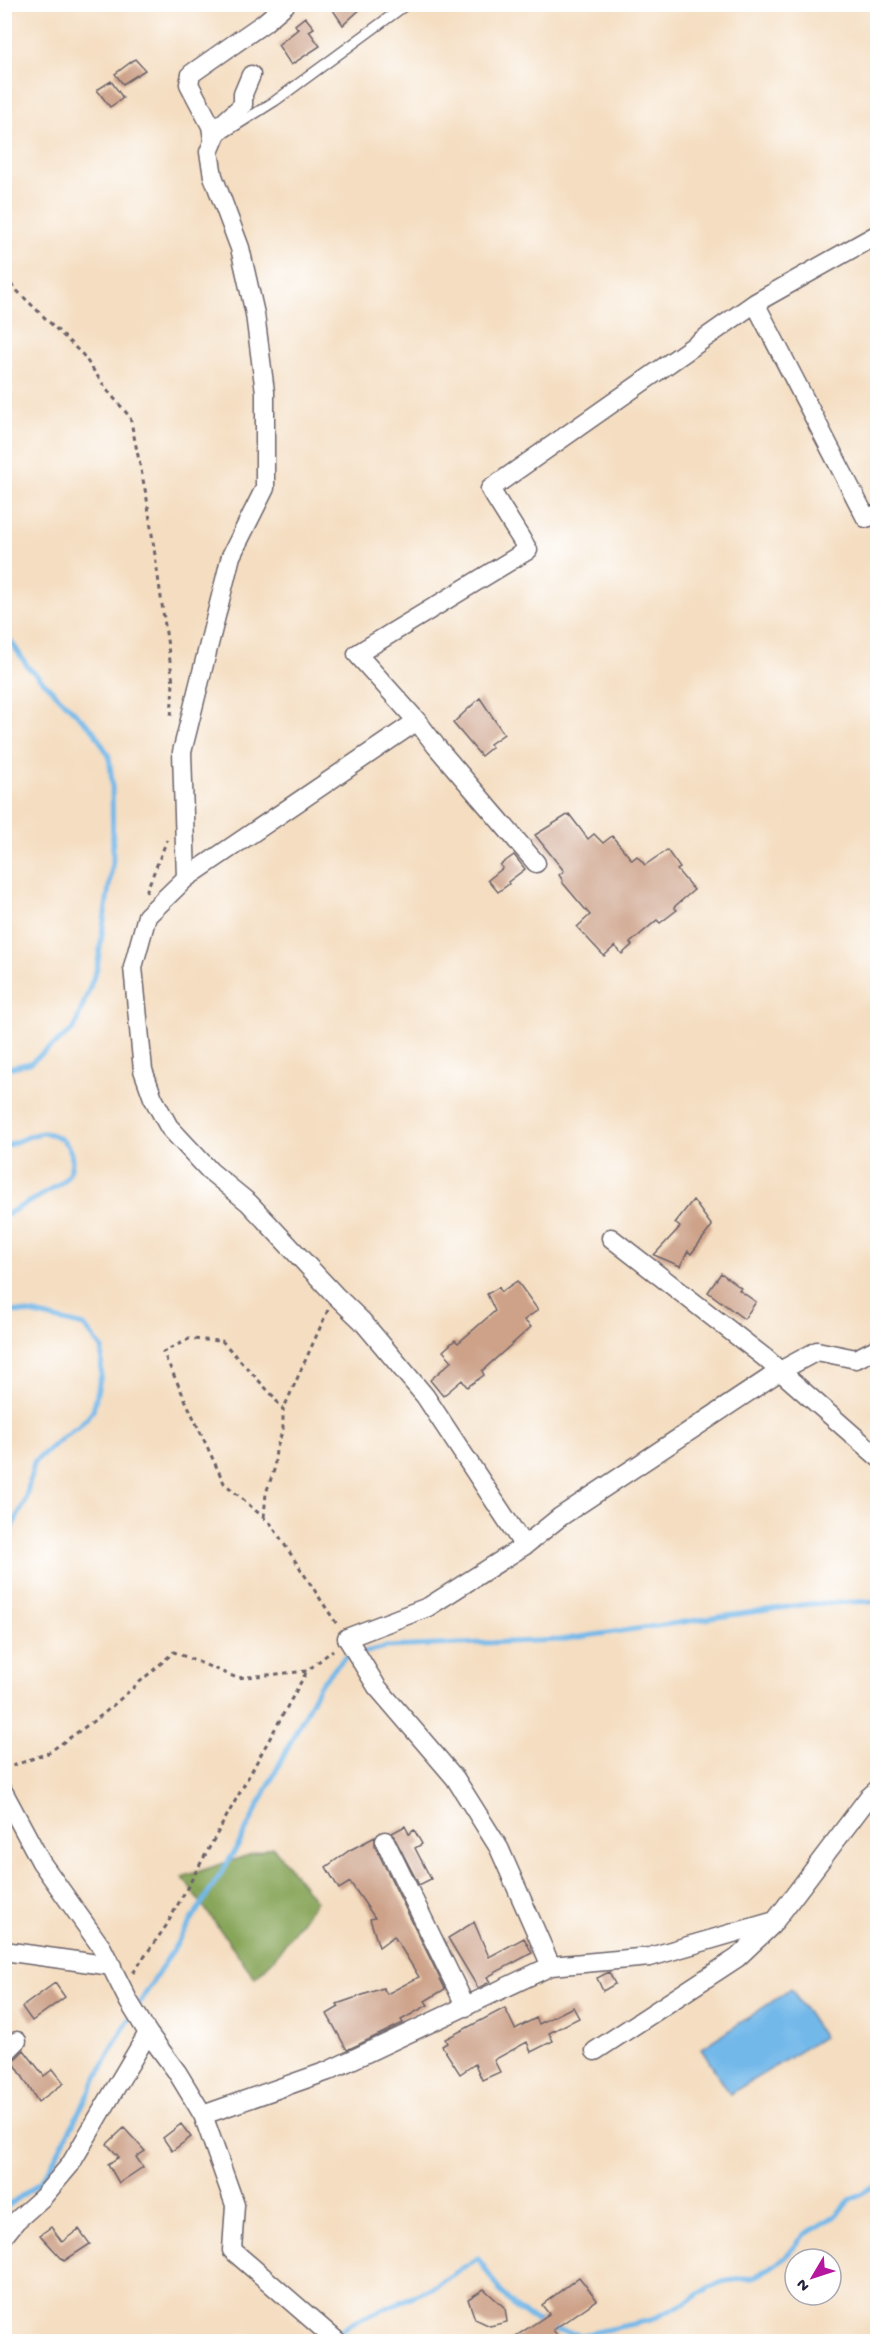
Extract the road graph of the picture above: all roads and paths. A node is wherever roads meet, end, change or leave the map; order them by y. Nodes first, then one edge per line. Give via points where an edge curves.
1 (286, 4) edge
2 (407, 4) edge
3 (251, 75) dead end
4 (213, 139) junction
5 (878, 234) edge
6 (4, 278) edge
7 (755, 303) junction
8 (878, 514) edge
9 (417, 721) junction
10 (171, 724) dead end
11 (170, 832) dead end
12 (536, 863) dead end
13 (186, 878) junction
14 (145, 896) dead end
15 (611, 1238) dead end
16 (335, 1295) junction
17 (878, 1348) edge
18 (780, 1371) junction
19 (283, 1410) junction
20 (878, 1457) edge
21 (264, 1518) junction
22 (524, 1546) junction
23 (350, 1642) junction
24 (308, 1671) junction
25 (4, 1769) edge
26 (878, 1789) edge
27 (4, 1793) edge
28 (385, 1841) dead end
29 (775, 1922) junction
30 (4, 1951) edge
31 (112, 1966) junction
32 (551, 1966) junction
33 (126, 1995) junction
34 (466, 2007) junction
35 (145, 2029) junction
36 (596, 2051) dead end
37 (127, 2068) junction
38 (177, 2072) junction
39 (203, 2115) junction
40 (4, 2236) edge
41 (333, 2336) edge

1 - 4 street via 191,74 189,84 211,126
2 - 4 lane via 275,101
3 - 4 street via 243,105 220,126
4 - 13 street via 209,152 213,176 240,248 255,314 266,392 265,488 231,556 182,752
5 - 7 street
6 - 10 path via 82,355 130,417 147,499 173,682
7 - 8 street via 866,518
7 - 9 street via 490,489 528,550 357,654
9 - 12 street
9 - 13 street
11 - 14 path
13 - 16 street via 147,916 133,967 143,1070 153,1098 169,1127 210,1171 249,1203
15 - 18 street
16 - 19 path
16 - 22 street via 425,1396
17 - 18 street via 856,1359 818,1351
18 - 20 street
18 - 22 street via 560,1517
19 - 21 path via 283,1430 266,1493
19 - 21 path via 222,1341 189,1339 163,1353 224,1484
21 - 23 path
22 - 23 street via 428,1607
23 - 24 path
23 - 32 street via 377,1687 461,1787 499,1848
24 - 25 path via 237,1678 174,1652 102,1715 48,1753
24 - 33 path
26 - 29 street
27 - 31 street via 41,1862
28 - 34 street
29 - 32 street via 650,1957
29 - 36 street via 737,1958
30 - 31 street
31 - 33 street
32 - 34 street
33 - 35 street
34 - 39 street via 328,2071
35 - 37 street
35 - 38 street
37 - 38 street via 143,2060 159,2060
37 - 40 street via 70,2165
38 - 39 street
39 - 41 street via 235,2205 232,2250

